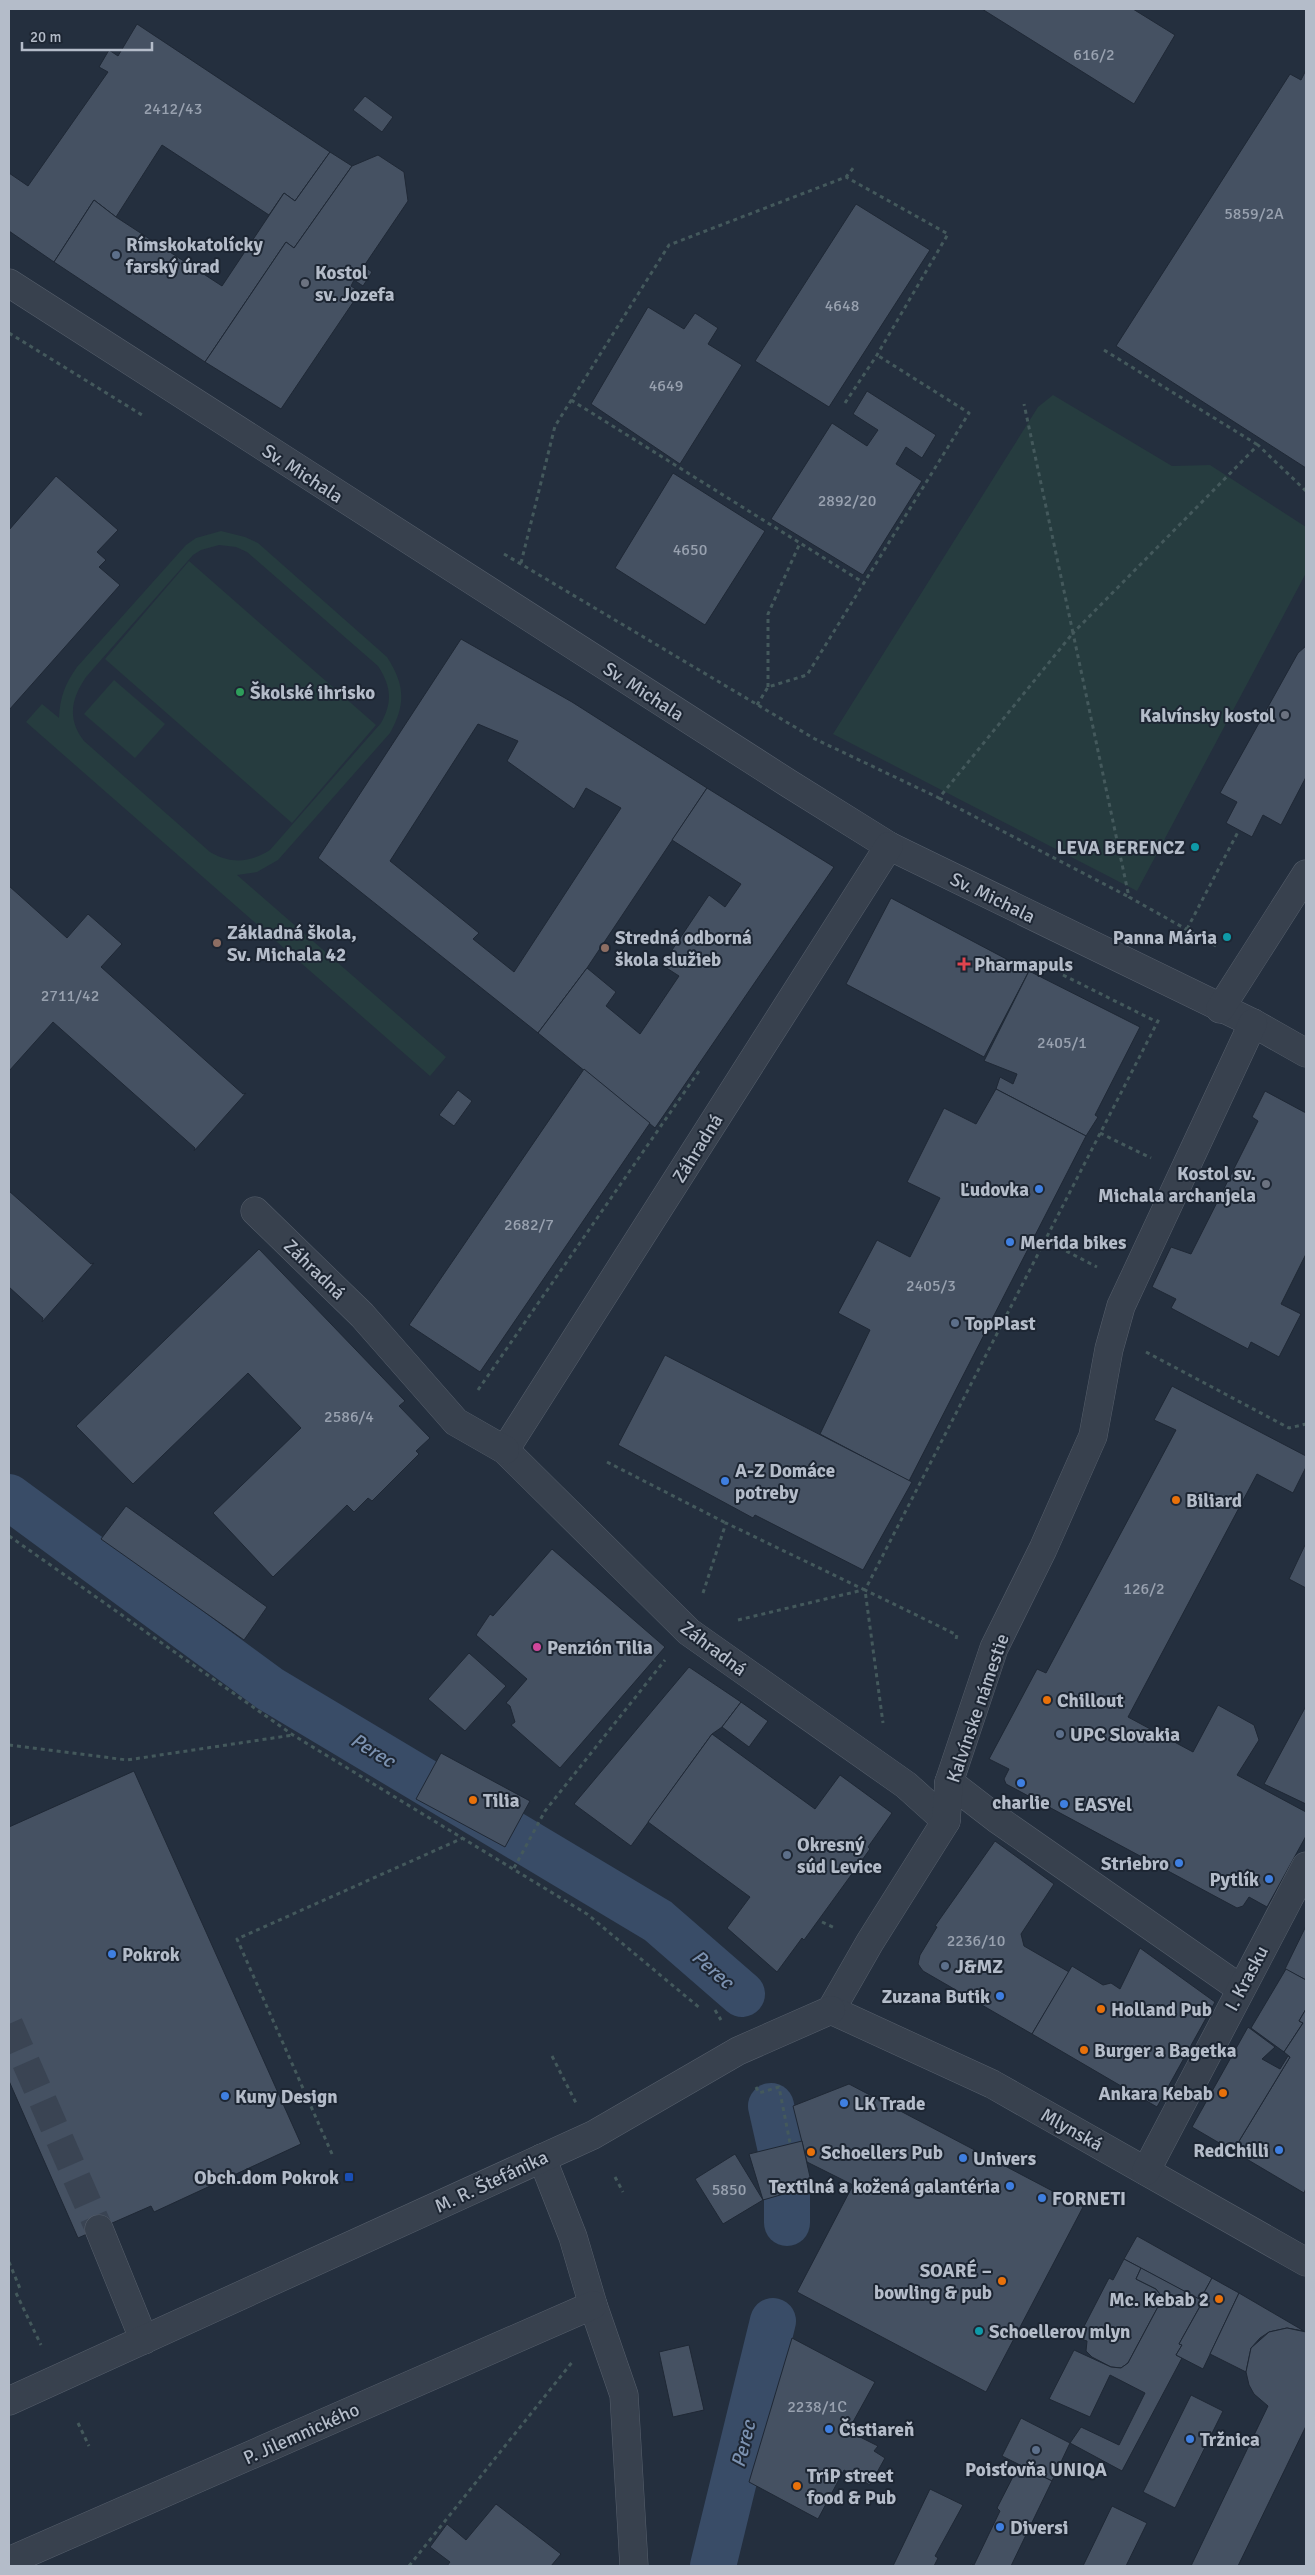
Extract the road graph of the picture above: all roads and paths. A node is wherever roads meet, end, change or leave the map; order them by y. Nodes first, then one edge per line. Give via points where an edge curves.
1 (854, 167) dead end
2 (846, 177) junction
3 (9, 283) edge
4 (9, 333) edge
5 (1104, 350) dead end
6 (876, 355) junction
7 (571, 400) junction
8 (845, 403) dead end
9 (1024, 404) dead end
10 (150, 420) dead end
11 (1258, 446) junction
12 (1306, 491) edge
13 (800, 543) junction
14 (496, 548) dead end
15 (521, 564) junction
16 (864, 583) junction
17 (1073, 633) junction
18 (768, 687) junction
19 (756, 704) junction
20 (939, 798) junction
21 (1239, 830) dead end
22 (889, 846) junction
23 (1306, 874) edge
24 (1128, 897) junction
25 (1187, 929) junction
26 (1249, 964) junction
27 (1176, 988) junction
28 (1220, 1009) junction
29 (1253, 1023) junction
30 (1306, 1053) edge
31 (701, 1068) dead end
32 (1100, 1133) junction
33 (1183, 1174) junction
34 (255, 1210) dead end
35 (1045, 1240) junction
36 (1126, 1296) junction
37 (1113, 1335) junction
38 (456, 1422) junction
39 (1306, 1424) edge
40 (505, 1450) junction
41 (607, 1462) dead end
42 (726, 1523) junction
43 (9, 1536) edge
44 (865, 1590) junction
45 (689, 1632) junction
46 (957, 1635) dead end
47 (885, 1732) dead end
48 (293, 1734) junction
49 (9, 1745) edge
50 (949, 1782) junction
51 (946, 1821) junction
52 (463, 1838) junction
53 (1306, 1866) edge
54 (514, 1868) junction
55 (822, 1922) dead end
56 (838, 1929) dead end
57 (1241, 1989) junction
58 (701, 2009) dead end
59 (831, 2010) junction
60 (552, 2056) dead end
61 (756, 2087) dead end
62 (576, 2103) dead end
63 (790, 2143) dead end
64 (332, 2154) dead end
65 (542, 2158) junction
66 (1146, 2171) junction
67 (615, 2178) dead end
68 (623, 2192) dead end
69 (99, 2229) tunnel mouth
70 (9, 2262) edge
71 (1306, 2262) edge
72 (21, 2291) dead end
73 (16, 2293) dead end
74 (593, 2305) junction
75 (144, 2340) junction
76 (41, 2346) dead end
77 (574, 2360) dead end
78 (9, 2401) edge
79 (78, 2423) dead end
80 (89, 2446) dead end
81 (9, 2561) edge
82 (409, 2566) edge
83 (634, 2566) edge

1 - 2 path
2 - 6 path via 948,234
2 - 7 path via 669,245
3 - 22 street, Sv. Michala
4 - 10 path
5 - 11 path
6 - 8 path
6 - 16 path via 969,414
7 - 13 path
7 - 15 path via 554,426
9 - 17 path
11 - 12 path
11 - 17 path
13 - 16 path
13 - 18 path via 768,614
14 - 15 path
15 - 19 path
16 - 18 path via 807,675
17 - 20 path
17 - 24 path
18 - 19 path
19 - 20 path via 815,739
20 - 24 path
21 - 25 path
22 - 27 street, Sv. Michala
22 - 40 street, Záhradná
23 - 26 street
24 - 25 path
25 - 26 path
26 - 28 street
27 - 28 street, Sv. Michala
27 - 32 path
28 - 29 street, Sv. Michala
29 - 30 street, Sv. Michala
29 - 33 street, Kalvínske námestie
31 - 38 path
32 - 33 path
32 - 35 path
33 - 36 street, Kalvínske námestie
34 - 38 street, Záhradná via 362,1315
35 - 36 path
35 - 44 path
36 - 37 street, Kalvínske námestie
37 - 39 path via 1289,1428
37 - 50 street, Kalvínske námestie via 1092,1436 1043,1549 994,1648
38 - 40 street, Záhradná
40 - 45 street, Záhradná
41 - 42 path
42 - 44 path
42 - 45 path
43 - 48 path
44 - 45 path
44 - 46 path
44 - 47 path
45 - 51 street, Záhradná via 906,1785
45 - 54 path via 545,1811
48 - 49 path via 127,1760
48 - 52 path
50 - 51 street, Kalvínske námestie
50 - 57 street
51 - 59 street, Kalvínske námestie
52 - 54 path
52 - 64 path via 237,1939
53 - 57 street, I. Krasku
54 - 58 path via 587,1914
55 - 56 path
57 - 66 street, I. Krasku
59 - 65 street, M. R. Štefánika via 738,2051 592,2135
59 - 66 street, Mlynská via 992,2084
60 - 62 path
61 - 63 path via 759,2093 779,2087
65 - 74 street via 573,2237
65 - 75 street, M. R. Štefánika
66 - 71 street, Mlynská
67 - 68 path
69 - 75 street
70 - 72 path
73 - 76 path
74 - 81 street, P. Jilemnického
74 - 83 street via 624,2395
75 - 78 street, M. R. Štefánika
77 - 82 path
79 - 80 path

